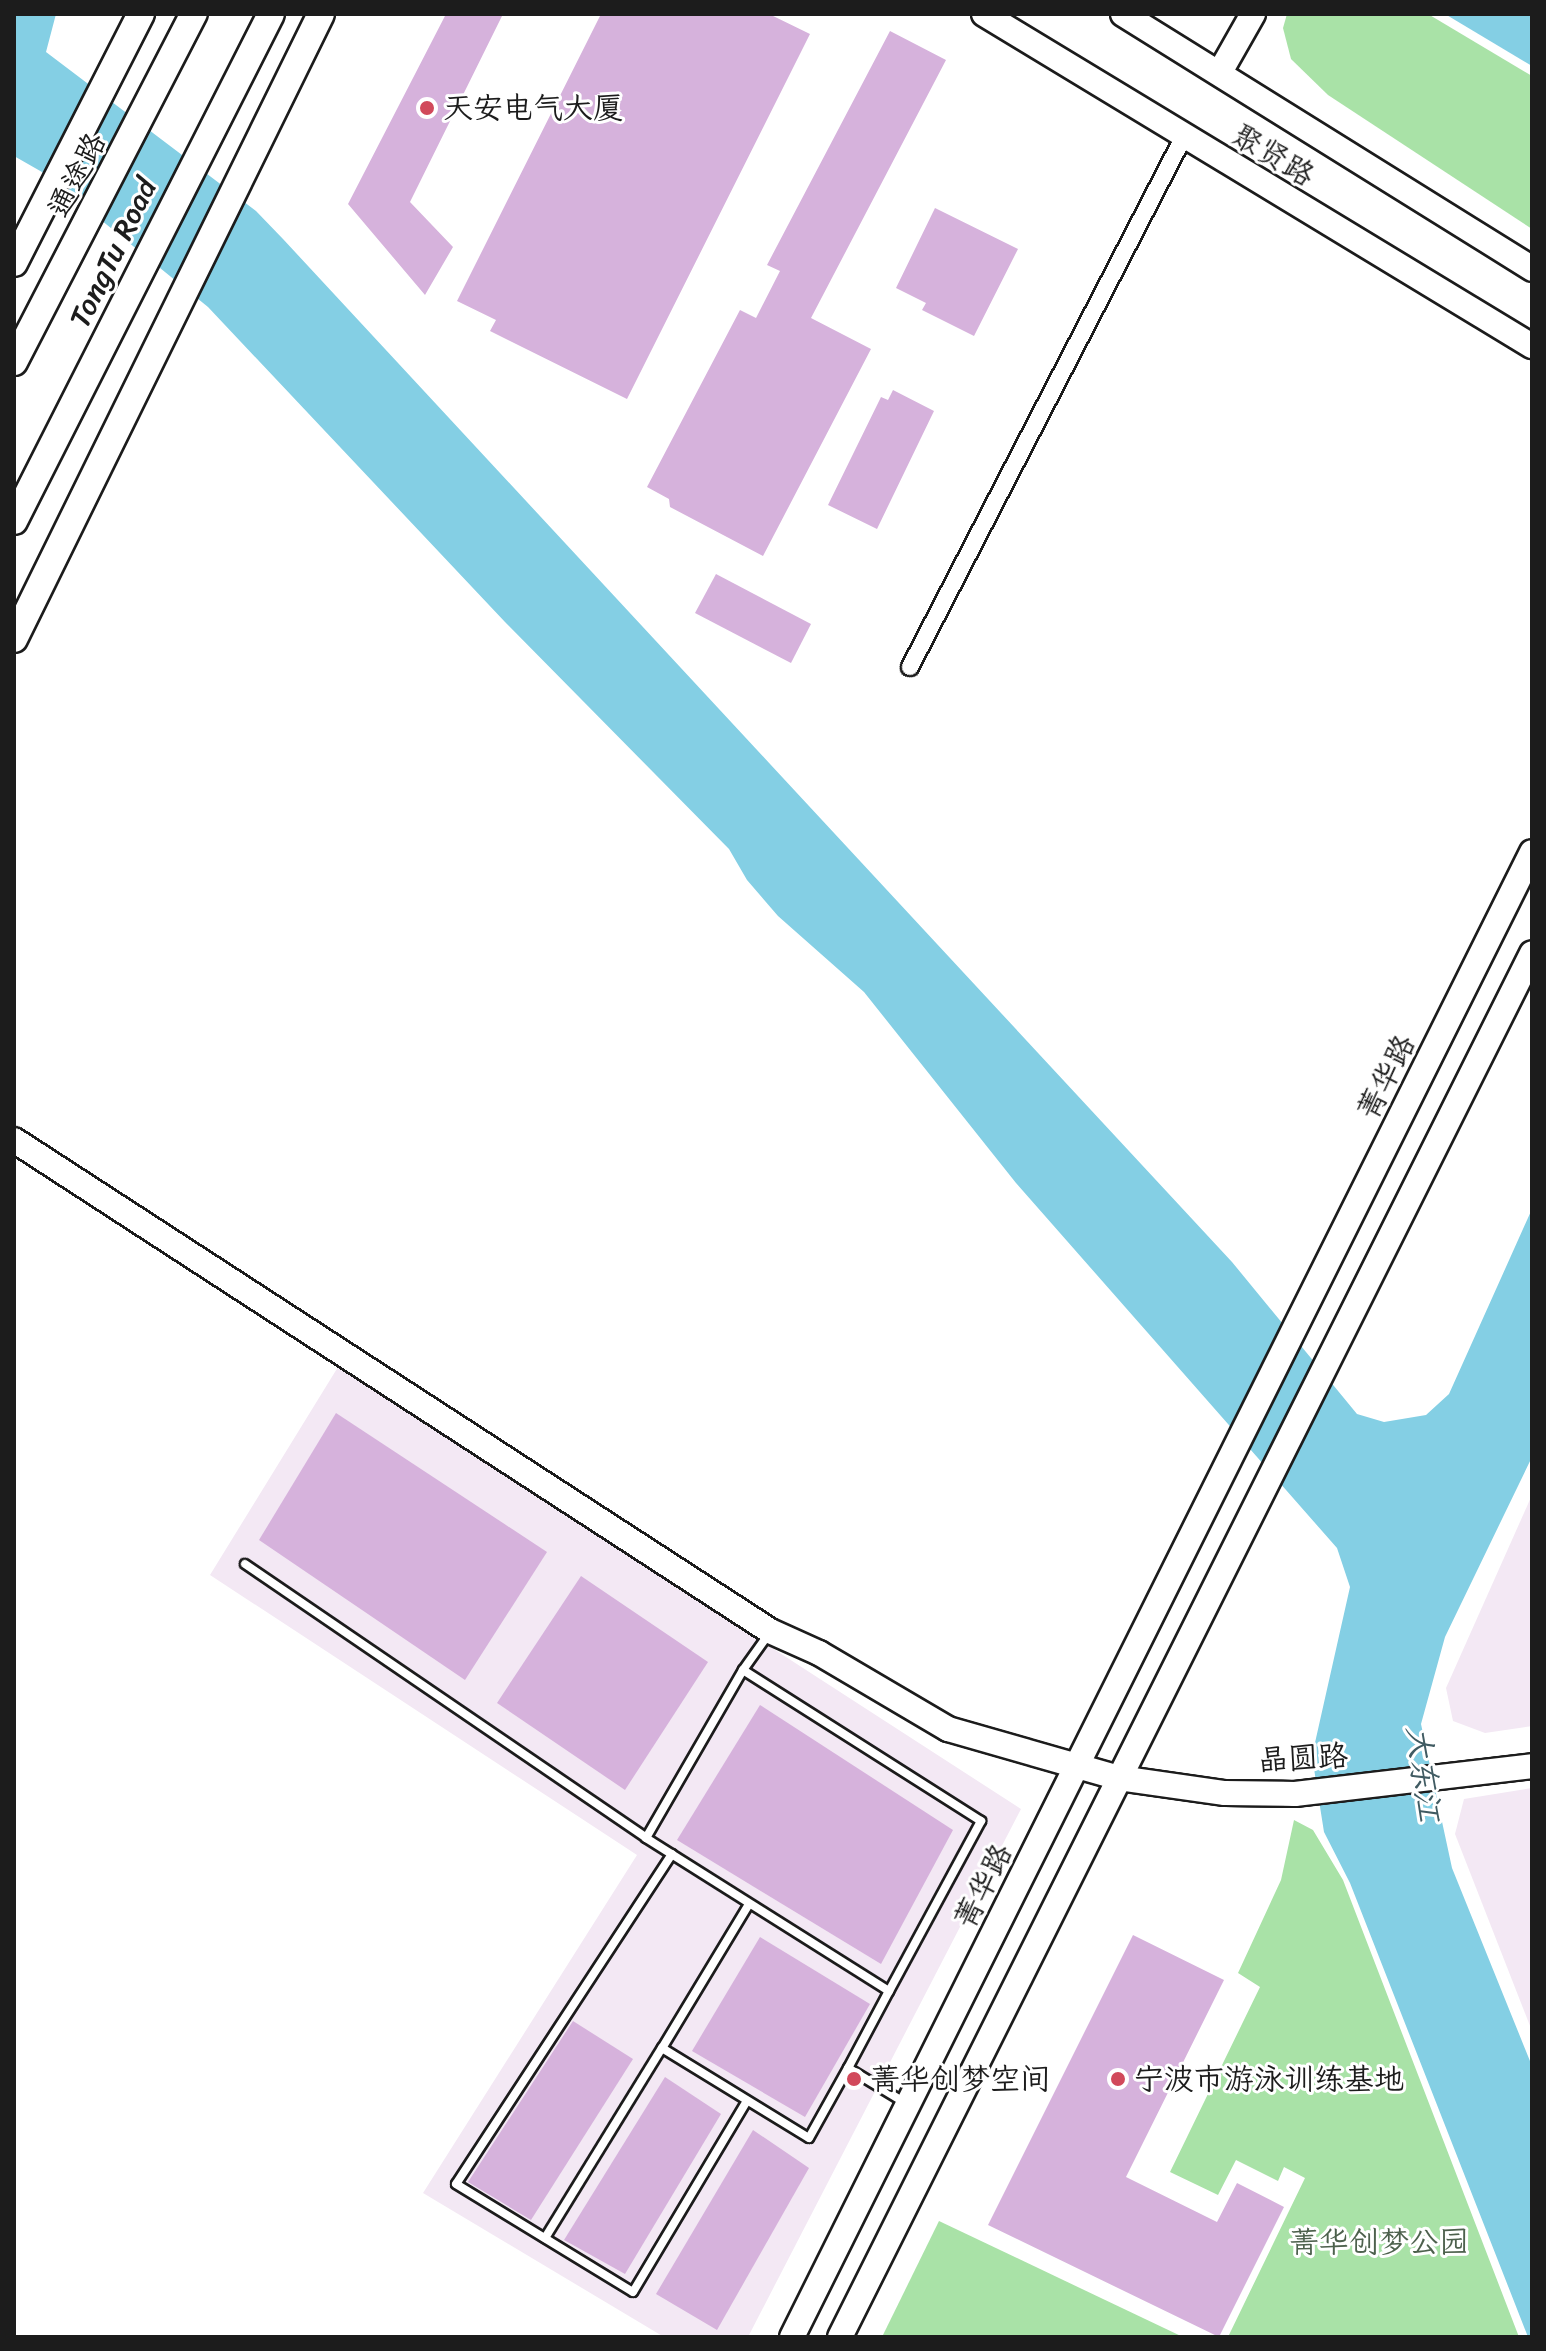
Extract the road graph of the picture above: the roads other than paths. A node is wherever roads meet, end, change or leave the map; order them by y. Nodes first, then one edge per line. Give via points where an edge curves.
1 (141, 14) edge
2 (194, 14) edge
3 (271, 14) edge
4 (321, 14) edge
5 (984, 14) edge
6 (1123, 14) edge
7 (1253, 14) edge
8 (1220, 72) junction
9 (1183, 138) junction
10 (14, 263) edge
11 (1532, 269) edge
12 (1532, 346) edge
13 (14, 362) edge
14 (14, 521) edge
15 (14, 639) edge
16 (910, 667) dead end
17 (1532, 852) edge
18 (1532, 953) edge
19 (14, 1140) edge
20 (245, 1564) dead end
21 (770, 1631) junction
22 (743, 1670) junction
23 (1080, 1766) junction
24 (1532, 1766) edge
25 (1119, 1778) junction
26 (646, 1838) junction
27 (672, 1854) junction
28 (749, 1904) junction
29 (889, 1991) junction
30 (662, 2048) junction
31 (848, 2068) junction
32 (747, 2101) junction
33 (908, 2104) junction
34 (545, 2238) junction
35 (792, 2337) edge
36 (840, 2337) edge

1 - 10 main road
2 - 13 main road, 通途路
3 - 14 main road, TongTu Road
4 - 15 main road
5 - 9 street, 聚贤路
6 - 8 street, 聚贤路
7 - 8 street
8 - 11 street, 聚贤路
9 - 12 street, 聚贤路
9 - 16 street
17 - 23 street, 菁华路
18 - 25 street
19 - 21 street, 晶圆路
20 - 26 lane
21 - 22 lane
21 - 23 street, 晶圆路 via 819,1653 948,1729
22 - 26 lane
22 - 29 lane via 981,1821
23 - 25 street, 晶圆路
23 - 33 street, 菁华路
24 - 25 street, 晶圆路 via 1295,1794 1225,1793
25 - 36 street
26 - 27 lane
27 - 28 lane
27 - 34 lane via 456,2184
28 - 29 lane
28 - 30 lane
29 - 31 lane
30 - 32 lane
30 - 34 lane
31 - 32 lane via 809,2138
31 - 33 lane
32 - 34 lane via 633,2292
33 - 35 street, 菁华路

